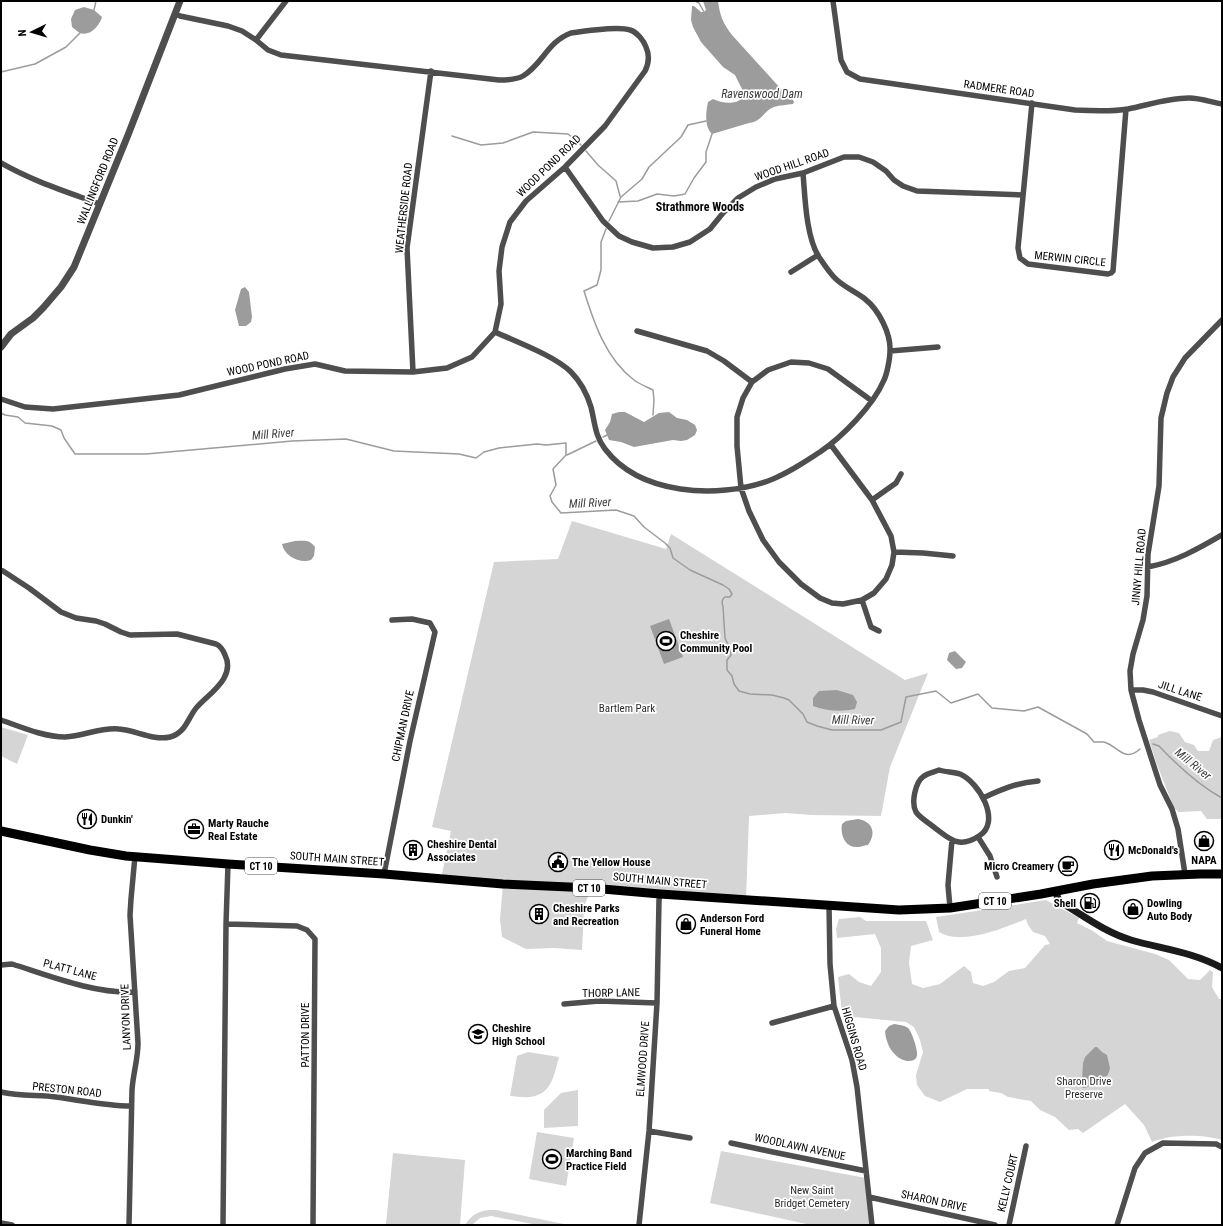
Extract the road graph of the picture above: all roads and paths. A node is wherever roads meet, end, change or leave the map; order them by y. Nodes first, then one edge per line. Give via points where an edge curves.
1 (180, 1) edge
2 (286, 1) edge
3 (834, 1) edge
4 (175, 14) junction
5 (256, 40) junction
6 (431, 71) junction
7 (1032, 103) junction
8 (1222, 104) edge
9 (1126, 109) junction
10 (1, 163) edge
11 (565, 167) junction
12 (803, 173) junction
13 (1023, 195) junction
14 (100, 204) junction
15 (818, 255) junction
16 (791, 272) dead end
17 (1222, 320) edge
18 (637, 331) dead end
19 (495, 332) junction
20 (1, 347) edge
21 (938, 347) dead end
22 (890, 351) junction
23 (413, 372) junction
24 (752, 382) junction
25 (1, 399) edge
26 (872, 401) junction
27 (831, 445) junction
28 (901, 474) dead end
29 (741, 488) junction
30 (872, 500) junction
31 (1222, 535) edge
32 (894, 552) junction
33 (953, 556) dead end
34 (1148, 567) junction
35 (2, 570) edge
36 (862, 600) junction
37 (392, 620) dead end
38 (879, 631) dead end
39 (1131, 690) junction
40 (1222, 716) edge
41 (1, 720) edge
42 (1038, 781) dead end
43 (982, 798) junction
44 (1, 831) edge
45 (978, 836) junction
46 (952, 840) junction
47 (135, 856) junction
48 (228, 864) junction
49 (384, 874) junction
50 (1185, 874) junction
51 (1222, 874) edge
52 (997, 877) dead end
53 (1057, 890) junction
54 (660, 894) junction
55 (829, 905) junction
56 (950, 908) junction
57 (226, 924) junction
58 (1, 965) edge
59 (1222, 968) edge
60 (135, 992) junction
61 (657, 1003) junction
62 (564, 1004) dead end
63 (834, 1006) junction
64 (772, 1023) dead end
65 (1, 1092) edge
66 (131, 1106) junction
67 (649, 1131) junction
68 (690, 1138) dead end
69 (731, 1143) dead end
70 (1026, 1146) dead end
71 (1222, 1147) edge
72 (866, 1171) junction
73 (869, 1197) junction
74 (1, 1223) edge
75 (12, 1225) edge
76 (129, 1225) edge
77 (223, 1225) edge
78 (313, 1225) edge
79 (639, 1225) edge
80 (872, 1225) edge
81 (995, 1225) edge
82 (1009, 1225) edge
83 (1117, 1225) edge

1 - 4 street, WALLINGFORD ROAD
2 - 5 street
3 - 7 street, RADMERE ROAD via 841,60 847,72 860,79
4 - 5 street, WOOD POND ROAD via 228,26
4 - 14 street, WALLINGFORD ROAD
5 - 6 street, WOOD POND ROAD via 268,50 281,55
6 - 11 street, WOOD POND ROAD via 499,80 513,79 523,77 557,40 571,32 619,28 633,32 641,38 647,50 648,61 645,71 605,126
6 - 23 street, WEATHERSIDE ROAD via 407,248
7 - 9 street, RADMERE ROAD via 1076,110
7 - 13 street, MERWIN CIRCLE
8 - 9 street, RADMERE ROAD via 1189,98
9 - 13 street, MERWIN CIRCLE via 1114,270 1111,273 1028,264 1020,258 1018,248
10 - 14 street via 56,188
11 - 12 street, WOOD HILL ROAD via 603,221 619,236 653,248 672,247 690,242 710,229 738,198 756,187 775,179
11 - 19 street, WOOD POND ROAD via 526,201 510,222 502,247 501,304
12 - 13 street, WOOD HILL ROAD via 844,157 859,157 873,162 903,186 917,191
12 - 15 street via 808,221
14 - 20 street, WALLINGFORD ROAD via 68,277 43,308 11,334
15 - 16 street
15 - 22 street via 836,280 866,299 880,316 888,335
17 - 34 street, JINNY HILL ROAD via 1185,358 1167,393 1162,418 1159,486
18 - 24 street via 707,351
19 - 23 street, WOOD POND ROAD via 472,357 447,368
19 - 29 street via 547,356 570,371 587,396 593,422 604,448 628,471 659,484 682,489 714,491
21 - 22 street
22 - 26 street via 884,380
23 - 25 street, WOOD POND ROAD via 345,371 315,364 179,395 121,402 53,409 25,407
24 - 26 street via 768,370 791,362 809,363 828,369
24 - 29 street via 743,398 738,417 737,446
26 - 27 street
27 - 29 street via 792,471 767,482
27 - 30 street
28 - 30 street via 896,483
29 - 36 street via 763,540 779,562 801,584 820,598 832,603 843,604
30 - 32 street via 891,536
31 - 34 street via 1180,558
32 - 33 street
32 - 36 street via 886,579 874,593
34 - 39 street, JINNY HILL ROAD via 1146,607 1130,671
35 - 41 street via 54,608 69,615 101,622 130,635 177,634 216,644 224,653 228,670 218,686 197,707 184,728 174,736 156,737 112,728 74,736 57,736
36 - 38 street via 872,627
37 - 49 street, CHIPMAN DRIVE via 412,619 430,623 435,632
39 - 40 street, JILL LANE via 1153,692
39 - 50 street, JINNY HILL ROAD via 1154,768 1178,829
42 - 43 street via 1006,787
43 - 45 street via 988,808 989,822
43 - 46 street via 976,785 960,774 939,770 924,776 916,787 913,801 916,813
44 - 47 highway, SOUTH MAIN STREET / CT 10 via 90,850
45 - 46 street via 971,841
45 - 52 street via 990,856
46 - 56 street via 948,885
47 - 48 highway, SOUTH MAIN STREET / CT 10
47 - 60 street, LANYON DRIVE via 130,910
48 - 49 highway, SOUTH MAIN STREET / CT 10
48 - 57 street
49 - 54 highway, SOUTH MAIN STREET / CT 10
50 - 51 highway, SOUTH MAIN STREET / CT 10
50 - 53 highway, SOUTH MAIN STREET / CT 10 via 1117,880
53 - 56 highway, SOUTH MAIN STREET / CT 10
53 - 59 main road via 1065,904 1113,934 1186,953
54 - 55 highway, SOUTH MAIN STREET / CT 10
54 - 61 street, ELMWOOD DRIVE
55 - 56 highway, SOUTH MAIN STREET / CT 10 via 899,910
55 - 63 street, HIGGINS ROAD
57 - 77 street
57 - 78 street, PATTON DRIVE via 297,926 307,930 315,939
58 - 60 street, PLATT LANE via 12,964 83,986
60 - 66 street, LANYON DRIVE via 138,1048
61 - 62 street, THORP LANE via 599,1001
61 - 67 street, ELMWOOD DRIVE
63 - 64 street
63 - 72 street, HIGGINS ROAD via 852,1060
65 - 66 street, PRESTON ROAD
66 - 76 street, LANYON DRIVE
67 - 68 street
67 - 79 street, ELMWOOD DRIVE
69 - 72 street, WOODLAWN AVENUE
70 - 82 street, KELLY COURT
71 - 83 street via 1216,1144 1163,1143 1145,1153 1135,1168
72 - 73 street, HIGGINS ROAD
73 - 80 street, HIGGINS ROAD
73 - 81 street, SHARON DRIVE
74 - 75 street

